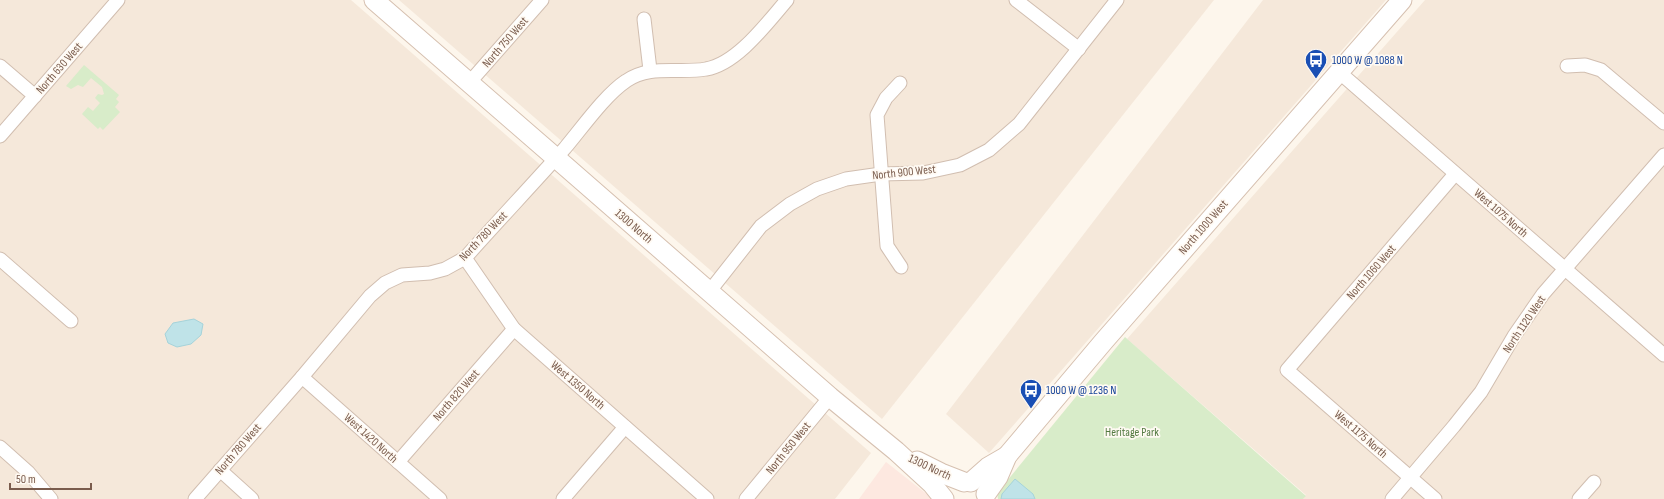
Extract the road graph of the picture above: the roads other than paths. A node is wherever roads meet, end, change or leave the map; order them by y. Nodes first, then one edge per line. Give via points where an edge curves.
1 (118, 0) edge
2 (542, 0) edge
3 (787, 0) edge
4 (1016, 0) edge
5 (1117, 0) edge
6 (1402, 0) edge
7 (377, 1) edge
8 (644, 19) dead end
9 (1079, 49) junction
10 (0, 66) edge
11 (1567, 66) dead end
12 (650, 70) junction
13 (1338, 72) junction
14 (469, 83) junction
15 (900, 83) dead end
16 (35, 96) junction
17 (1664, 123) edge
18 (0, 136) edge
19 (1664, 155) edge
20 (556, 158) junction
21 (881, 174) junction
22 (1455, 174) junction
23 (465, 258) junction
24 (0, 259) edge
25 (901, 267) dead end
26 (1565, 269) junction
27 (709, 292) junction
28 (71, 321) dead end
29 (514, 329) junction
30 (1664, 355) edge
31 (1288, 370) joint
32 (302, 377) junction
33 (830, 398) junction
34 (625, 427) junction
35 (0, 447) edge
36 (896, 451) junction
37 (1007, 456) junction
38 (398, 462) junction
39 (220, 470) junction
40 (1410, 478) junction
41 (967, 482) junction
42 (1594, 482) dead end
43 (987, 496) edge
44 (51, 499) edge
45 (194, 499) edge
46 (252, 499) edge
47 (440, 499) edge
48 (563, 499) edge
49 (707, 499) edge
50 (746, 499) edge
51 (944, 499) edge
52 (948, 499) edge
53 (1392, 499) edge
54 (1435, 499) edge
55 (1579, 499) edge

1 - 16 street, North 630 West
2 - 14 street, North 750 West
3 - 12 street, North 780 West via 754,38 732,58 706,69
4 - 9 street
5 - 9 street, North 900 West
6 - 13 street, North 1000 West
7 - 14 street, 1300 North
8 - 12 street
9 - 21 street, North 900 West via 1020,124 989,150 960,165 922,173
10 - 16 street
11 - 17 street via 1585,65 1600,70
12 - 20 street, North 780 West via 627,80 613,92
13 - 22 street, West 1075 North
13 - 37 street, North 1000 West
14 - 20 street, 1300 North
15 - 21 street via 886,98 877,115
16 - 18 street, North 630 West
19 - 26 street, North 1120 West
20 - 23 street, North 780 West
20 - 27 street, 1300 North
21 - 25 street via 887,246
21 - 27 street, North 900 West via 846,179 817,189 790,204 761,226
22 - 26 street, West 1075 North
22 - 31 street, North 1060 West
23 - 29 street, West 1350 North
23 - 32 street, North 780 West via 445,269 402,275 385,283 370,296
24 - 28 street
26 - 30 street, West 1075 North
26 - 40 street, North 1120 West via 1543,294 1514,336 1481,392
27 - 33 street, 1300 North
29 - 34 street, West 1350 North
29 - 38 street, North 820 West
31 - 40 street, West 1175 North
32 - 38 street, West 1420 North
32 - 39 street, North 780 West
33 - 36 street, 1300 North
33 - 50 street, North 950 West
34 - 48 street
34 - 49 street, West 1350 North
35 - 44 street via 28,472
36 - 41 street, 1300 North via 941,473
36 - 51 street, 1300 North via 932,484
37 - 41 street, North 1000 West
37 - 43 street, North 1000 West
38 - 47 street, West 1420 North
39 - 45 street, North 780 West
39 - 46 street
40 - 53 street, North 1120 West
40 - 54 street, West 1175 North
41 - 43 street, 1300 North via 977,484
41 - 52 street, North 1000 West via 958,484
42 - 55 street

